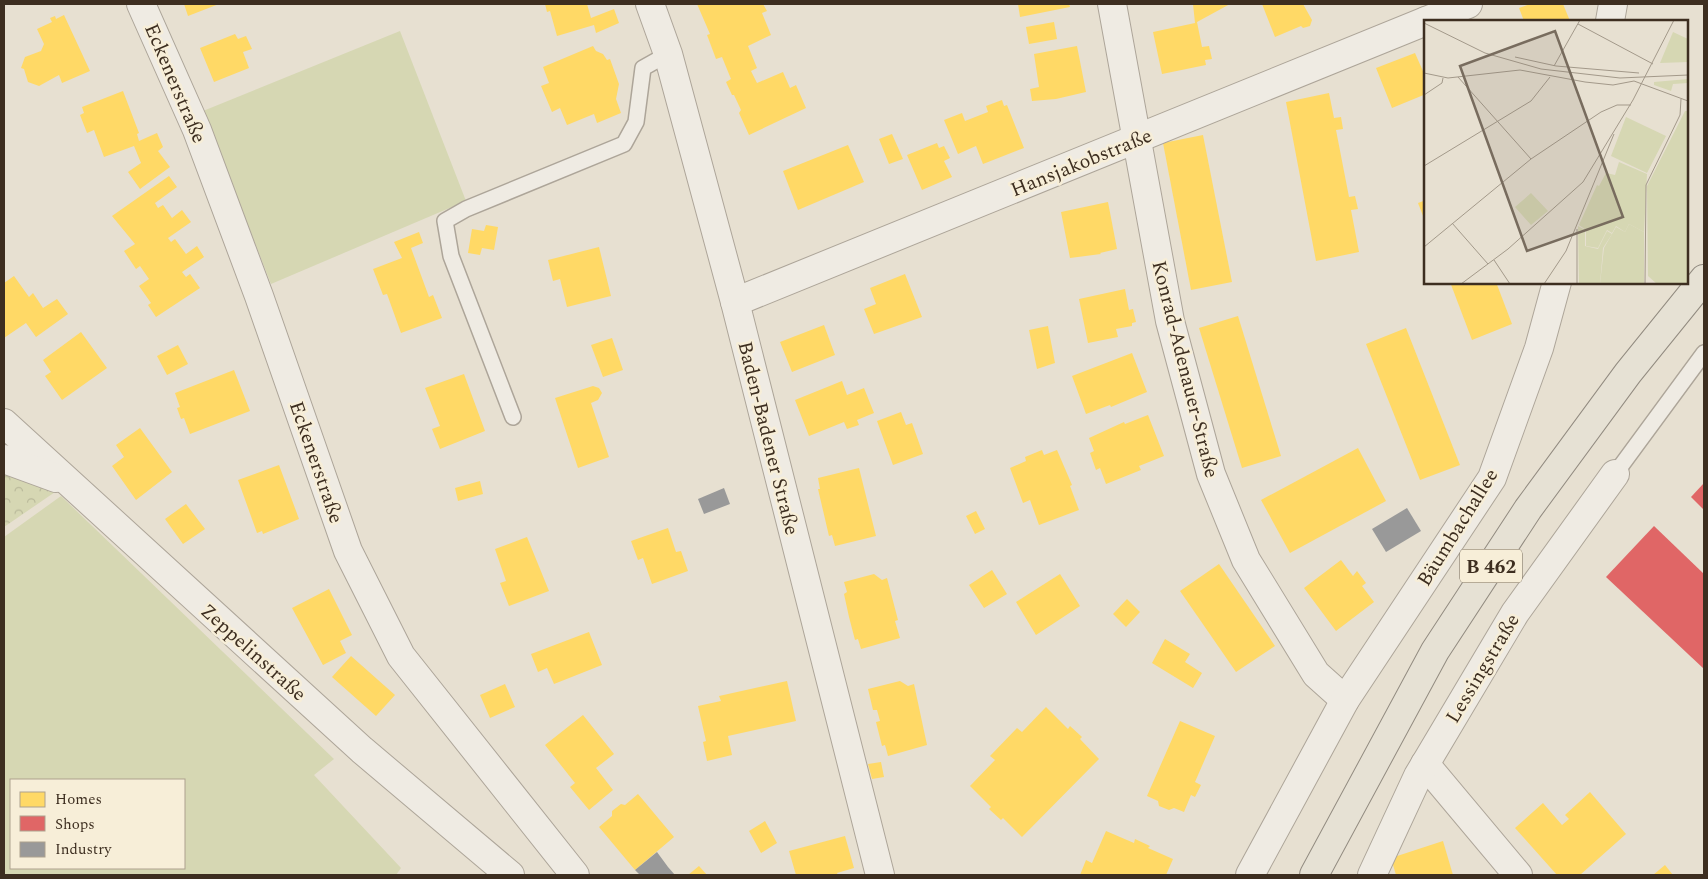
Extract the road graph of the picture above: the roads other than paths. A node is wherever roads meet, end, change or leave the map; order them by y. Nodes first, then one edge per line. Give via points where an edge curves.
1 (141, 4) edge
2 (650, 4) edge
3 (1112, 4) edge
4 (1468, 4) edge
5 (1613, 4) edge
6 (1428, 20) edge
7 (1610, 20) edge
8 (1424, 22) edge
9 (668, 54) junction
10 (1135, 140) junction
11 (1704, 279) edge
12 (1556, 284) edge
13 (735, 302) junction
14 (1704, 353) edge
15 (513, 417) dead end
16 (4, 423) edge
17 (4, 459) edge
18 (1615, 474) joint
19 (67, 482) junction
20 (1345, 700) junction
21 (1425, 764) junction
22 (510, 875) edge
23 (575, 875) edge
24 (880, 875) edge
25 (1250, 875) edge
26 (1314, 875) edge
27 (1372, 875) edge
28 (1518, 875) edge

1 - 23 street, Eckenerstraße via 201,139 348,551 401,656
2 - 9 street, Baden-Badener Straße
3 - 10 street, Konrad-Adenauer-Straße via 1133,112
4 - 6 street, Hansjakobstraße
5 - 7 street
8 - 10 street, Hansjakobstraße
9 - 13 street, Baden-Badener Straße
9 - 15 lane via 642,68 636,122 624,144 466,209 445,221 451,256
10 - 13 street, Hansjakobstraße
10 - 20 street, Konrad-Adenauer-Straße via 1170,321 1210,474 1246,560 1316,674
11 - 26 main road, B 462 via 1628,373 1528,509 1446,634
12 - 20 street, Bäumbachallee via 1539,348 1492,478
13 - 24 street, Baden-Badener Straße
14 - 18 lane
16 - 19 street, Zeppelinstraße
17 - 19 street
18 - 21 street, Lessingstraße via 1515,613
19 - 22 street, Zeppelinstraße via 362,750
20 - 25 street
21 - 27 street, Lessingstraße
21 - 28 street

